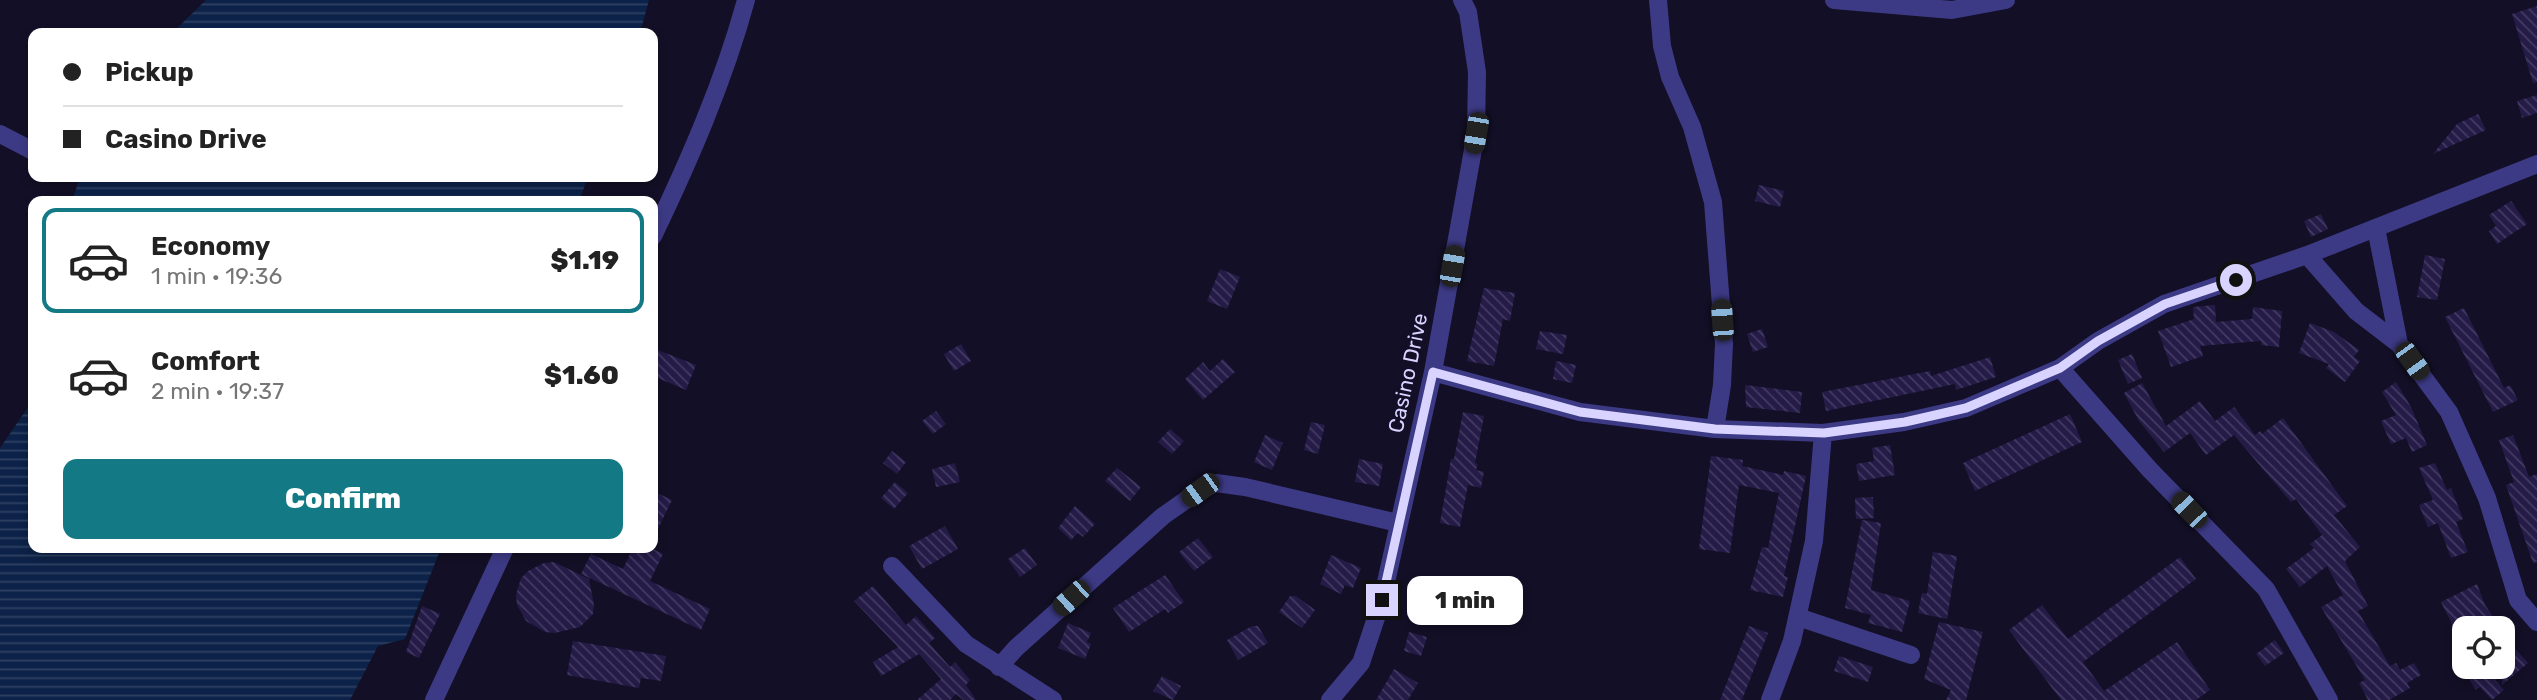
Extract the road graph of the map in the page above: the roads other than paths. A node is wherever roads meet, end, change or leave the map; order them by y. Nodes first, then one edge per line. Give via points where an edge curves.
1 (746, 0) edge
2 (1462, 0) edge
3 (1658, 0) edge
4 (1834, 0) edge
5 (2006, 0) edge
6 (0, 134) edge
7 (28, 149) edge
8 (2537, 164) edge
9 (658, 224) edge
10 (2376, 228) junction
11 (2307, 256) junction
12 (2399, 344) junction
13 (2060, 368) junction
14 (1433, 372) junction
15 (1715, 429) junction
16 (1824, 433) junction
17 (1398, 523) junction
18 (503, 553) edge
19 (892, 566) dead end
20 (1798, 617) junction
21 (2537, 622) edge
22 (1911, 655) dead end
23 (999, 667) junction
24 (434, 700) edge
25 (1053, 700) edge
26 (1330, 700) edge
27 (1770, 700) edge
28 (2329, 700) edge

1 - 9 street via 699,130
2 - 14 street, Casino Drive via 1477,72 1476,133
3 - 15 street via 1670,77 1692,127 1713,202 1724,344
4 - 5 street via 1952,10
6 - 7 street
8 - 10 street
10 - 11 street
10 - 12 street
11 - 12 street via 2356,311
11 - 13 street via 2165,304
12 - 21 street via 2449,412 2487,498 2518,600
13 - 16 street via 1966,408
13 - 28 street via 2150,470 2266,589
14 - 15 street via 1580,412
14 - 17 street, Casino Drive
15 - 16 street
16 - 20 street via 1814,541
17 - 23 street via 1216,483 1163,516
17 - 26 street, Casino Drive via 1382,600 1361,663
18 - 24 street
19 - 23 street via 966,644
20 - 22 street
20 - 27 street
23 - 25 street

